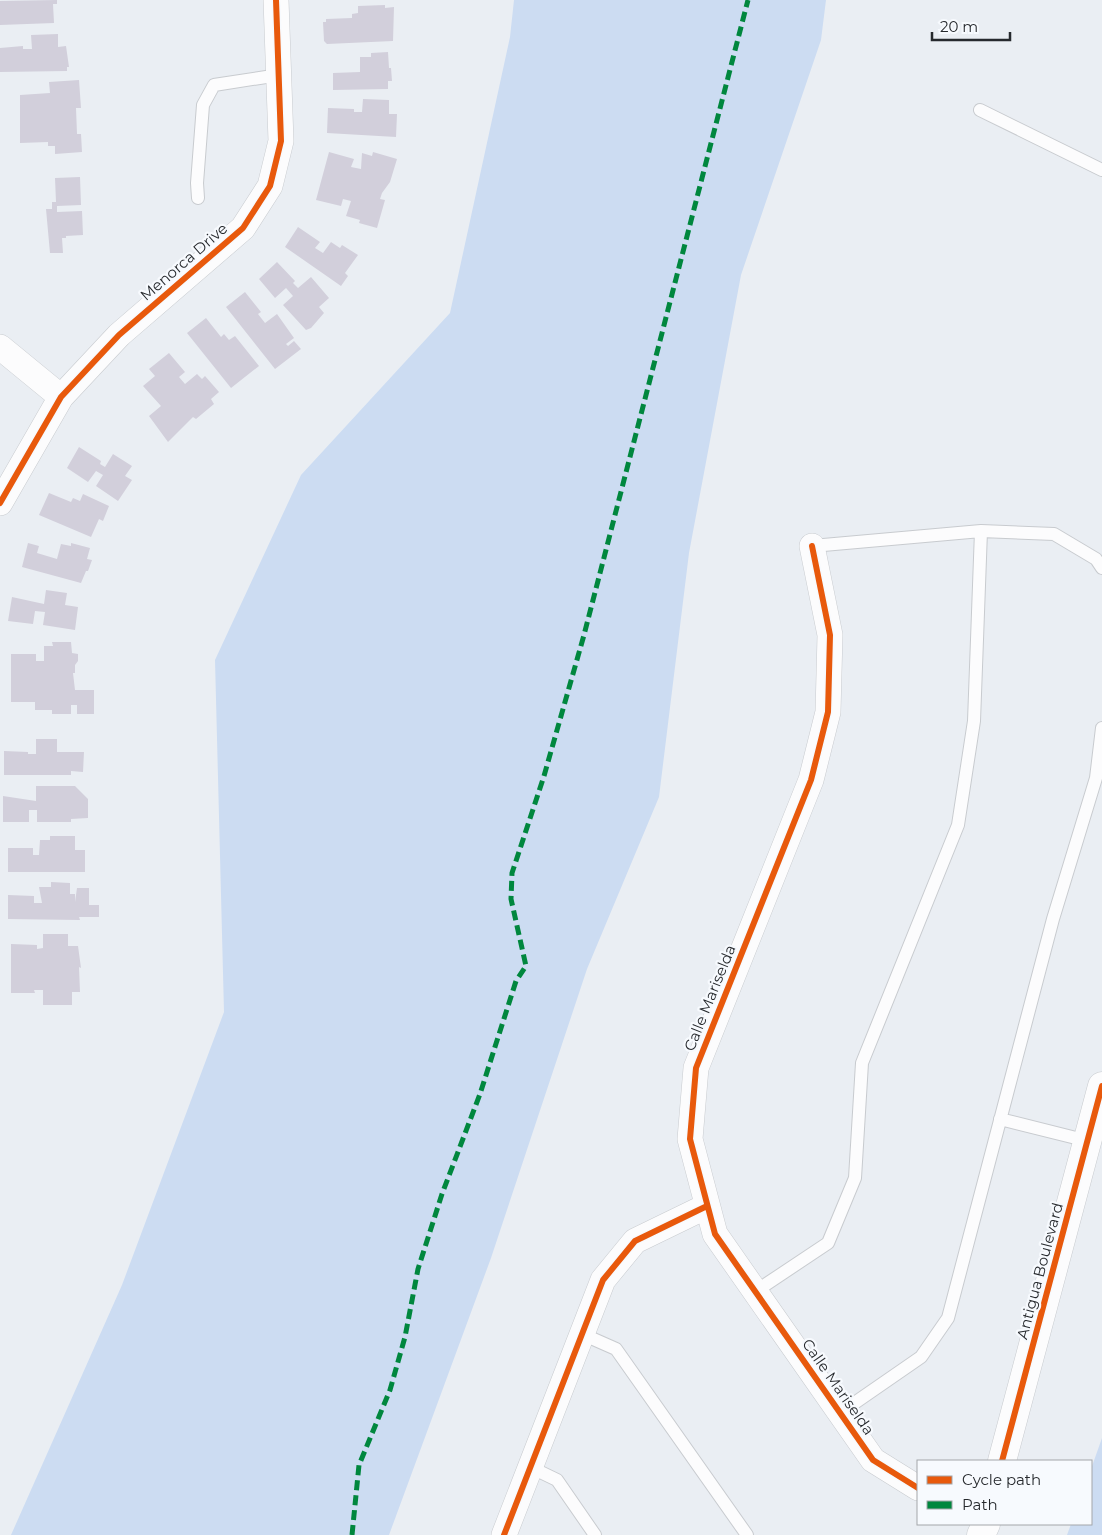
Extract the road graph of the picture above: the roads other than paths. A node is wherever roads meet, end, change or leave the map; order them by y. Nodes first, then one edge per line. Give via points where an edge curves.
1 (276, 0) edge
2 (279, 75) junction
3 (980, 110) dead end
4 (1102, 170) edge
5 (198, 198) dead end
6 (0, 347) edge
7 (61, 396) junction
8 (0, 503) edge
9 (981, 531) junction
10 (812, 546) joint
11 (1102, 568) edge
12 (1102, 728) edge
13 (1102, 1086) edge
14 (1000, 1119) junction
15 (1088, 1141) junction
16 (707, 1206) junction
17 (756, 1291) junction
18 (582, 1334) junction
19 (840, 1413) junction
20 (1002, 1460) edge
21 (530, 1467) junction
22 (917, 1487) edge
23 (504, 1535) edge
24 (595, 1535) edge
25 (747, 1535) edge

1 - 2 street, Menorca Drive
2 - 5 lane via 214,85 203,104 196,183
2 - 7 street, Menorca Drive via 281,141 270,186 243,228 119,335
3 - 4 lane
6 - 7 street
7 - 8 street, Menorca Drive
9 - 10 lane
9 - 11 lane via 1054,534 1096,559
9 - 17 lane via 974,720 958,825 862,1063 854,1178 828,1243
10 - 16 street, Calle Mariselda via 830,634 828,712 811,780 696,1068 690,1139
12 - 14 lane via 1096,778 1053,920
13 - 15 main road, Antigua Boulevard
14 - 15 lane
14 - 19 lane via 948,1318 922,1357
15 - 20 main road, Antigua Boulevard
16 - 17 street, Calle Mariselda via 715,1234
16 - 18 street via 635,1241 603,1280
17 - 19 street, Calle Mariselda
18 - 21 street
18 - 25 lane via 616,1348
19 - 22 street, Calle Mariselda via 873,1460
21 - 23 street
21 - 24 lane via 557,1480

